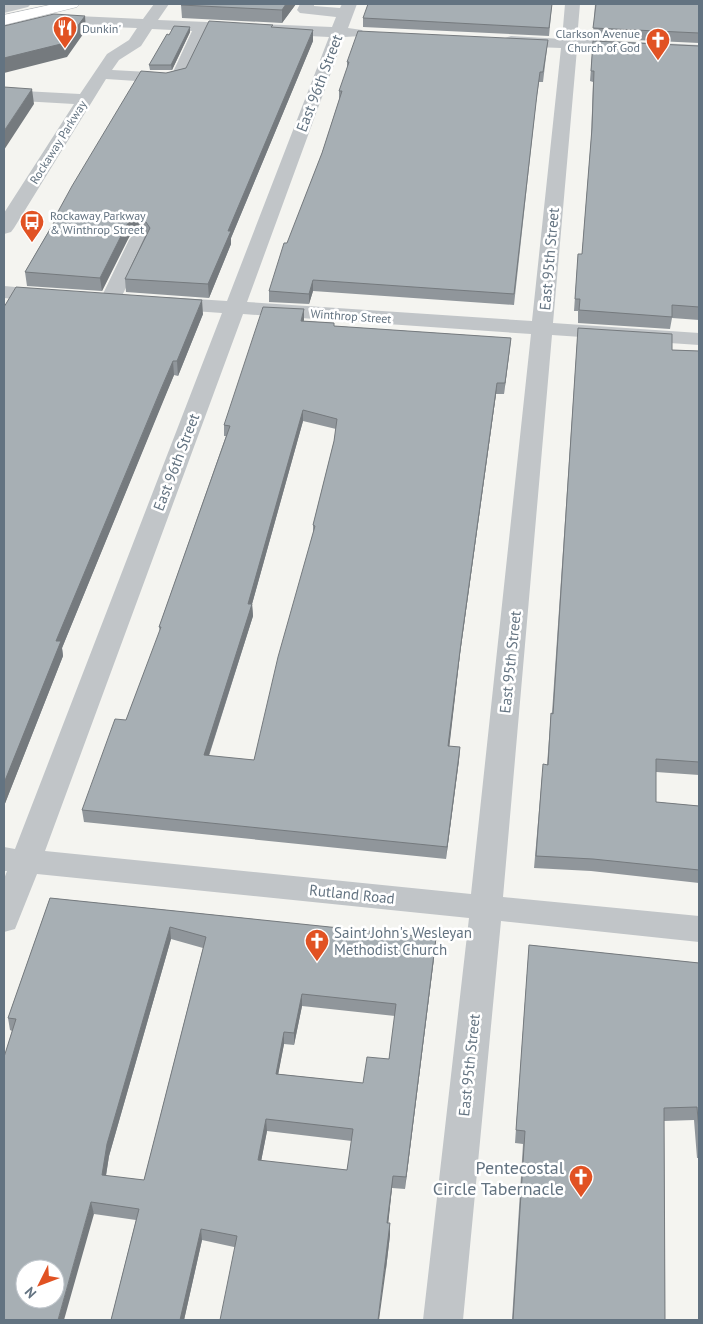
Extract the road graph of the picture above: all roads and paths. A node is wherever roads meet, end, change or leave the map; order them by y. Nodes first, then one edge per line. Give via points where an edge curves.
1 (22, 4) edge
2 (72, 4) edge
3 (161, 4) edge
4 (306, 4) edge
5 (573, 4) edge
6 (112, 6) dead end
7 (132, 7) dead end
8 (4, 8) edge
9 (347, 8) edge
10 (4, 20) edge
11 (54, 20) junction
12 (122, 23) junction
13 (148, 23) junction
14 (35, 25) junction
15 (202, 26) junction
16 (4, 28) edge
17 (4, 33) edge
18 (338, 33) junction
19 (374, 34) edge
20 (494, 40) edge
21 (570, 44) junction
22 (699, 50) edge
23 (113, 57) junction
24 (101, 74) junction
25 (4, 94) edge
26 (84, 99) junction
27 (4, 228) edge
28 (139, 240) dead end
29 (4, 292) edge
30 (110, 300) junction
31 (234, 308) junction
32 (542, 329) junction
33 (699, 339) edge
34 (15, 860) edge
35 (486, 907) junction
36 (4, 920) edge
37 (699, 929) edge
38 (443, 1320) edge

1 - 8 street
2 - 10 main road
3 - 13 street, Rockaway Parkway
4 - 9 street via 305,10
5 - 21 street, East 95th Street
6 - 11 street
7 - 12 street
9 - 18 street, East 96th Street
11 - 12 street
11 - 14 street
12 - 13 street
12 - 23 street via 111,39
13 - 15 street
13 - 23 street, Rockaway Parkway via 135,43
14 - 16 main road
14 - 17 street
15 - 18 street
15 - 24 street via 180,74 167,78
18 - 19 street
18 - 31 street, East 96th Street
20 - 21 street
21 - 22 street
21 - 32 street, East 95th Street
23 - 24 street, Rockaway Parkway
24 - 26 street, Rockaway Parkway
25 - 26 street
26 - 27 street, Rockaway Parkway
28 - 30 street
29 - 30 street, Winthrop Street
30 - 31 street, Winthrop Street
31 - 32 street, Winthrop Street
31 - 34 street, East 96th Street
32 - 33 street, Winthrop Street
32 - 35 street, East 95th Street
34 - 35 street, Rutland Road
34 - 36 street, East 96th Street
35 - 37 street, Rutland Road
35 - 38 street, East 95th Street

